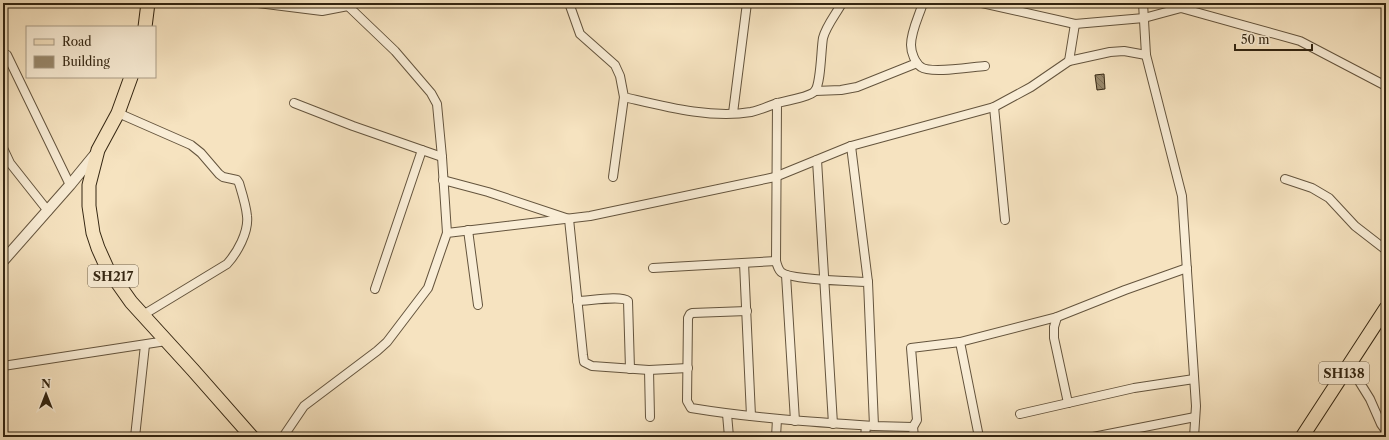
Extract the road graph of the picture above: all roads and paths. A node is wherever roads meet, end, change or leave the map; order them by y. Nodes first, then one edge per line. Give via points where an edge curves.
1 (148, 3) edge
2 (258, 3) edge
3 (569, 3) edge
4 (747, 3) edge
5 (842, 3) edge
6 (923, 3) edge
7 (984, 3) edge
8 (1143, 3) edge
9 (347, 5) edge
10 (1144, 18) junction
11 (1075, 24) junction
12 (145, 26) edge
13 (7, 55) dead end
14 (1146, 55) junction
15 (1069, 61) junction
16 (917, 63) junction
17 (985, 66) dead end
18 (131, 78) edge
19 (1386, 86) edge
20 (815, 91) junction
21 (624, 97) junction
22 (294, 103) dead end
23 (777, 103) junction
24 (994, 107) junction
25 (118, 113) junction
26 (733, 113) junction
27 (851, 146) junction
28 (3, 148) edge
29 (98, 150) junction
30 (422, 150) junction
31 (442, 157) junction
32 (817, 160) junction
33 (613, 177) dead end
34 (775, 177) junction
35 (1285, 179) dead end
36 (443, 180) junction
37 (70, 185) junction
38 (48, 211) junction
39 (569, 219) junction
40 (1005, 220) dead end
41 (468, 230) junction
42 (447, 232) junction
43 (1386, 250) edge
44 (3, 260) edge
45 (776, 261) junction
46 (744, 263) junction
47 (654, 268) dead end
48 (1187, 268) junction
49 (786, 275) junction
50 (825, 279) junction
51 (868, 282) junction
52 (375, 289) dead end
53 (577, 302) junction
54 (478, 305) dead end
55 (1386, 308) edge
56 (747, 311) junction
57 (143, 315) junction
58 (1057, 317) junction
59 (166, 341) junction
60 (960, 342) junction
61 (145, 345) junction
62 (1349, 365) junction
63 (3, 366) edge
64 (688, 368) junction
65 (630, 369) junction
66 (649, 370) junction
67 (1194, 379) junction
68 (1068, 403) junction
69 (727, 414) junction
70 (1020, 414) dead end
71 (650, 416) dead end
72 (751, 416) junction
73 (1195, 417) junction
74 (777, 419) junction
75 (795, 421) junction
76 (833, 424) junction
77 (870, 426) junction
78 (913, 427) junction
79 (1386, 431) edge
80 (1113, 435) edge
81 (135, 437) edge
82 (252, 437) edge
83 (283, 437) edge
84 (729, 437) edge
85 (776, 437) edge
86 (865, 437) edge
87 (914, 437) edge
88 (979, 437) edge
89 (1093, 437) edge
90 (1194, 437) edge
91 (1302, 437) edge

1 - 12 main road
2 - 9 street via 322,11
3 - 21 street via 580,34 615,65
4 - 26 street
5 - 20 street via 825,31
6 - 16 street via 911,45
7 - 11 street
8 - 10 street
9 - 31 street via 395,51 431,93 437,104
10 - 11 street
10 - 14 street
10 - 19 street via 1181,8 1300,40
11 - 15 street
13 - 37 street
14 - 15 street via 1124,51 1110,52
14 - 48 street via 1182,196
15 - 24 street via 1031,88
16 - 17 street via 928,70
16 - 20 street via 857,87
18 - 25 main road, SH217
20 - 23 street via 809,95
21 - 26 street via 695,112
21 - 33 street
22 - 30 street
23 - 26 street via 752,112
23 - 34 street
24 - 27 street
24 - 40 street
25 - 29 main road, SH217
25 - 57 street via 191,145 219,174 237,180 247,216 239,247 227,264
27 - 32 street
27 - 51 street
28 - 38 street via 10,163
29 - 37 street
29 - 57 main road, SH217 via 89,185 93,233 107,268
30 - 31 street
30 - 52 street
31 - 36 street
32 - 34 street
32 - 50 street
34 - 39 street
34 - 45 street
35 - 43 street via 1312,188 1329,198 1344,216
36 - 39 street
36 - 42 street
37 - 38 street
38 - 44 street
39 - 41 street
39 - 53 street
41 - 42 street
41 - 54 street
42 - 83 street via 428,288 387,342 304,406
45 - 46 street
45 - 49 street via 781,272
46 - 47 street
46 - 56 street
48 - 58 street
48 - 67 street
49 - 50 street
49 - 75 street
50 - 51 street
50 - 76 street
51 - 77 street
53 - 65 street via 584,362 592,366
53 - 65 street via 617,298 625,298 628,301
55 - 62 main road, SH138
56 - 64 street via 690,314
56 - 72 street
57 - 59 main road, SH217
58 - 60 street
58 - 68 street via 1054,338
59 - 61 street
59 - 82 main road, SH217
60 - 78 street via 911,348 917,420
60 - 88 street
61 - 63 street
61 - 81 street
62 - 79 street
62 - 91 main road, SH138
64 - 66 street
64 - 69 street via 687,401 692,408
65 - 66 street
66 - 71 street
67 - 68 street via 1134,388
67 - 73 street
68 - 70 street
69 - 72 street
69 - 84 street
72 - 74 street
73 - 80 street
73 - 90 street
74 - 75 street
74 - 85 street
75 - 76 street
76 - 77 street
77 - 78 street
77 - 86 street
78 - 87 street
80 - 89 street

